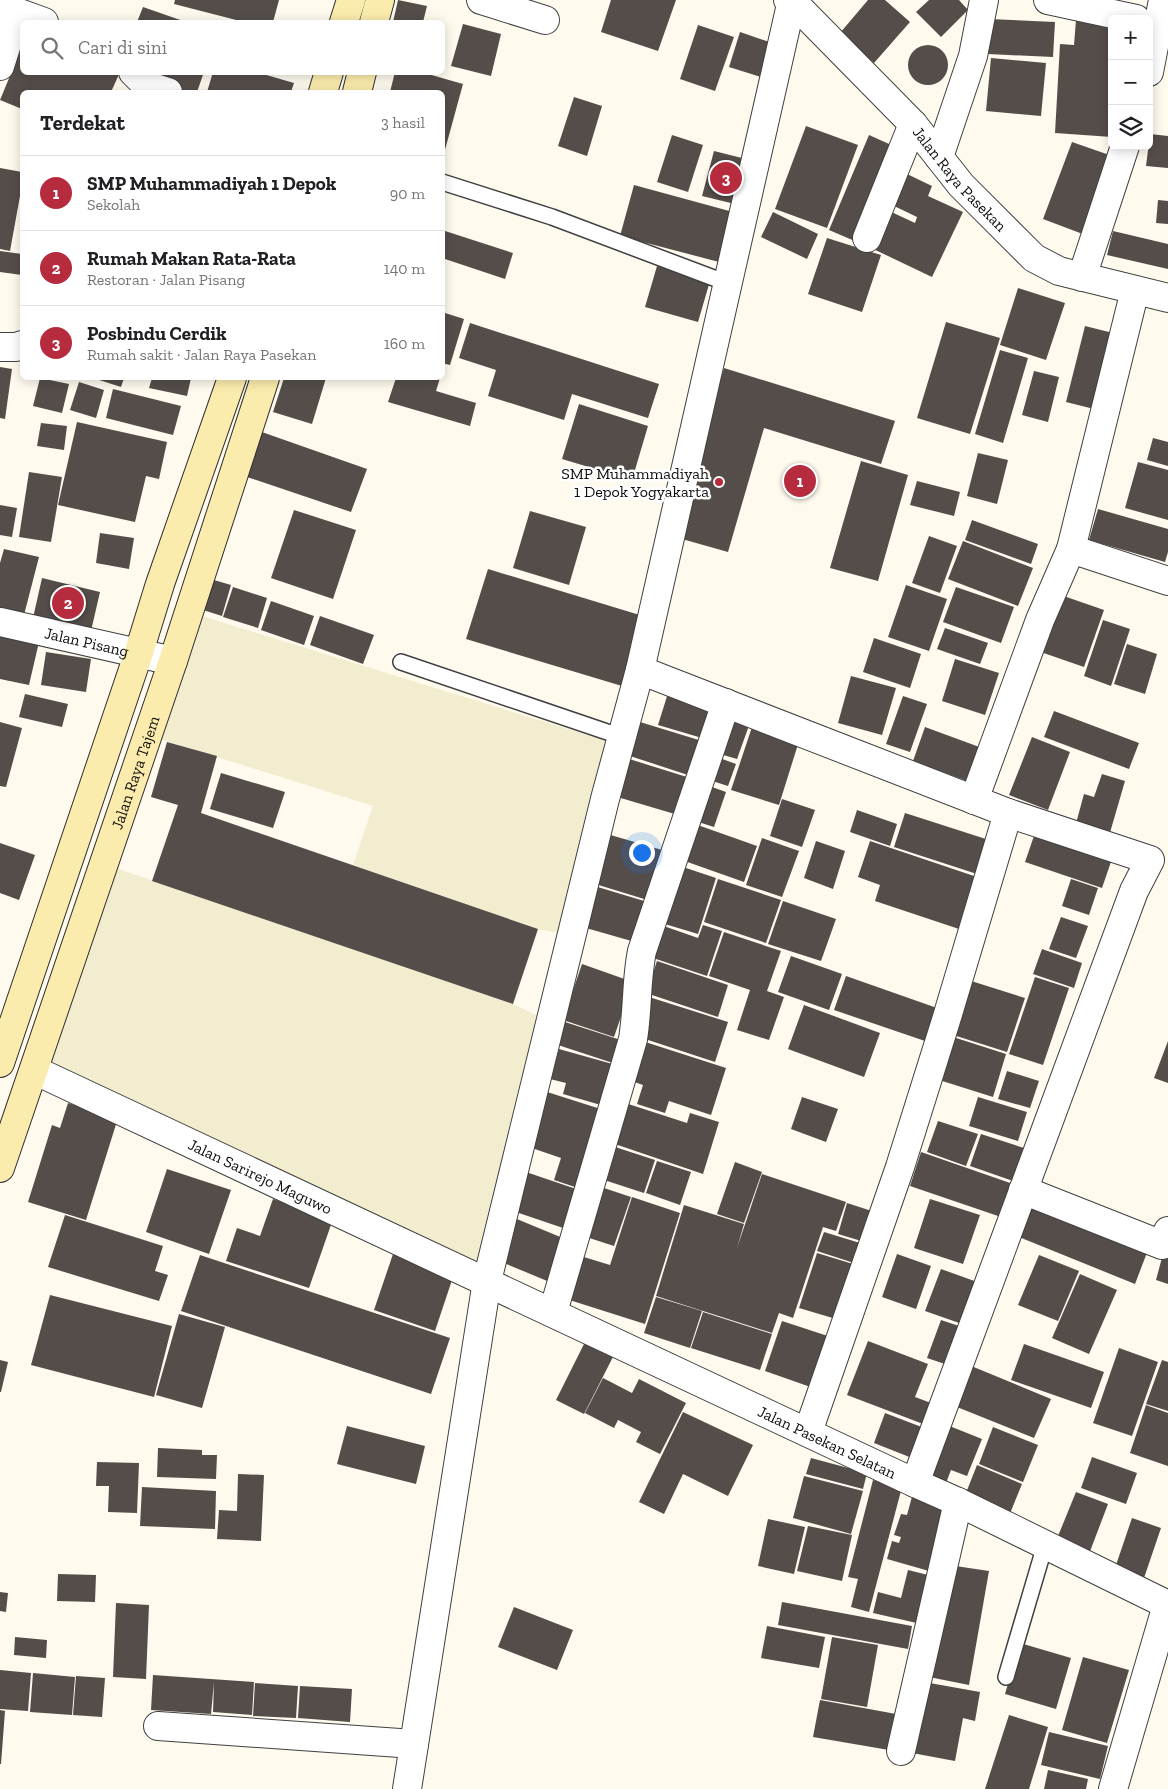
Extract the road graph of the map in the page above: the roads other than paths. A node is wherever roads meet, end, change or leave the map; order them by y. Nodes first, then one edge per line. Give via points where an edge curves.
1 (350, 0) edge
2 (380, 0) edge
3 (481, 0) edge
4 (791, 0) edge
5 (984, 0) edge
6 (1048, 0) edge
7 (8, 9) edge
8 (38, 20) edge
9 (345, 20) edge
10 (375, 20) edge
11 (545, 20) dead end
12 (1155, 26) edge
13 (1151, 60) edge
14 (0, 66) edge
15 (328, 75) edge
16 (361, 75) edge
17 (324, 90) edge
18 (357, 90) edge
19 (913, 124) junction
20 (1124, 150) edge
21 (939, 157) junction
22 (445, 183) edge
23 (867, 238) dead end
24 (1082, 277) junction
25 (727, 283) junction
26 (1135, 290) junction
27 (1168, 298) edge
28 (20, 345) edge
29 (0, 346) edge
30 (228, 380) edge
31 (264, 380) edge
32 (1071, 549) junction
33 (1168, 581) edge
34 (0, 622) edge
35 (139, 652) junction
36 (173, 661) junction
37 (401, 662) dead end
38 (640, 670) junction
39 (726, 703) junction
40 (622, 737) junction
41 (974, 800) junction
42 (1008, 813) junction
43 (1159, 863) edge
44 (0, 1063) edge
45 (34, 1070) junction
46 (0, 1168) edge
47 (1023, 1190) junction
48 (1168, 1230) edge
49 (486, 1281) junction
50 (553, 1312) junction
51 (808, 1432) junction
52 (915, 1483) junction
53 (958, 1502) junction
54 (1045, 1545) junction
55 (1167, 1605) edge
56 (1006, 1678) dead end
57 (158, 1726) dead end
58 (414, 1744) junction
59 (901, 1751) dead end
60 (407, 1789) edge
61 (1113, 1789) edge

1 - 9 main road
2 - 10 main road
3 - 11 street
4 - 19 street, Jalan Raya Pasekan
4 - 25 street
5 - 21 street via 973,56
6 - 12 street
7 - 8 street
7 - 14 street
12 - 13 street
15 - 17 main road
16 - 18 main road
19 - 21 street, Jalan Raya Pasekan
19 - 23 street
20 - 24 street
21 - 24 street, Jalan Raya Pasekan via 1034,258 1059,271
22 - 25 lane via 552,217
24 - 26 street, Jalan Raya Pasekan
25 - 38 street
26 - 27 street, Jalan Raya Pasekan
26 - 32 street
28 - 29 street
30 - 35 main road
31 - 36 main road, Jalan Raya Tajem
32 - 33 street
32 - 41 street via 1040,620
34 - 35 street, Jalan Pisang
35 - 36 street, Jalan Pisang
35 - 44 main road
36 - 45 main road, Jalan Raya Tajem
37 - 40 lane
38 - 39 street
38 - 40 street
39 - 41 street
39 - 50 street via 642,951 633,1038
40 - 49 street
41 - 42 street
42 - 43 street
42 - 51 street via 900,1167
43 - 47 street via 1134,891
45 - 46 main road, Jalan Raya Tajem
45 - 49 street, Jalan Sarirejo Maguwo
47 - 48 street via 1162,1245
47 - 52 street
49 - 50 street, Jalan Pasekan Selatan
49 - 58 street
50 - 51 street, Jalan Pasekan Selatan
51 - 52 street, Jalan Pasekan Selatan
52 - 53 street, Jalan Pasekan Selatan
53 - 54 street, Jalan Pasekan Selatan
53 - 59 street
54 - 55 street, Jalan Pasekan Selatan
54 - 56 lane
55 - 61 street
57 - 58 street
58 - 60 street

